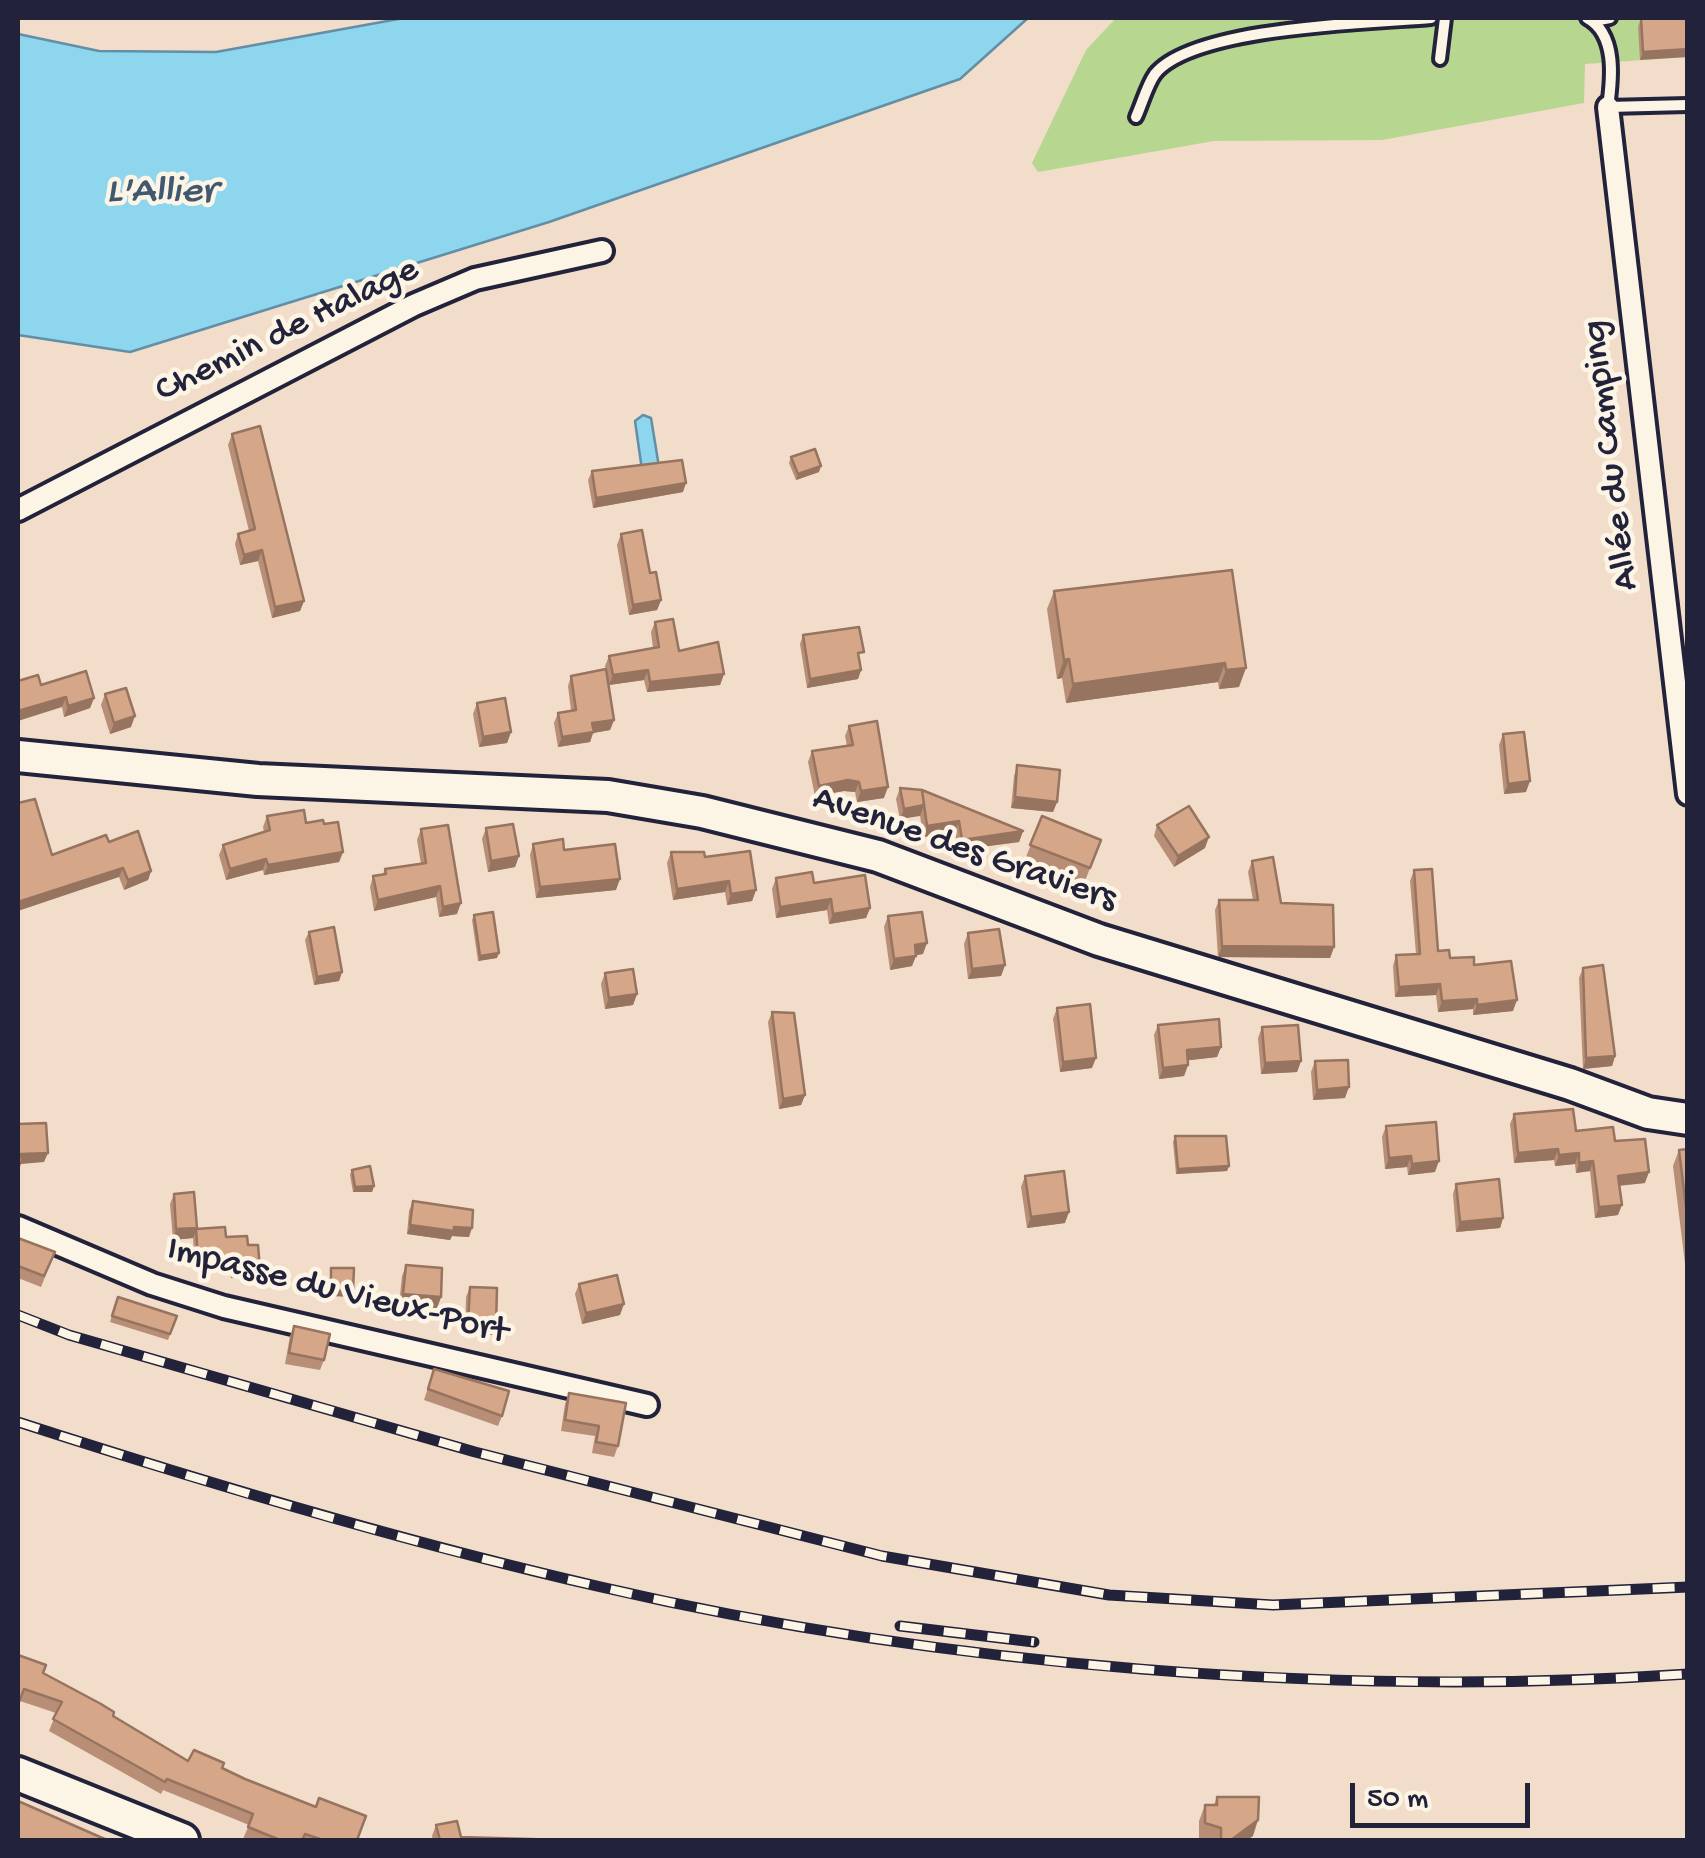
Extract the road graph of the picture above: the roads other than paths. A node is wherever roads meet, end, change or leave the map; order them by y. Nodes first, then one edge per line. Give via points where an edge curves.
1 (1430, 18) edge
2 (1445, 18) edge
3 (1610, 18) edge
4 (1590, 20) edge
5 (1440, 60) dead end
6 (1688, 105) edge
7 (1608, 107) junction
8 (1136, 117) dead end
9 (602, 251) dead end
10 (18, 510) edge
11 (18, 756) edge
12 (1688, 794) edge
13 (1570, 1084) junction
14 (1688, 1102) edge
15 (1688, 1119) edge
16 (18, 1227) edge
17 (647, 1404) dead end
18 (18, 1774) edge
19 (182, 1840) edge

1 - 8 lane via 1244,36 1188,53 1156,74
2 - 5 lane
3 - 4 lane
4 - 7 lane via 1614,64
6 - 7 lane
7 - 12 street, Allée du Camping
9 - 10 street, Chemin de Halage via 476,279 414,305
11 - 13 street, Avenue des Graviers via 258,780 608,796 702,812 878,856 1099,940
13 - 14 street, Avenue des Graviers
13 - 15 street, Avenue des Graviers via 1648,1114
16 - 17 street, Impasse du Vieux-Port via 224,1307
18 - 19 main road

